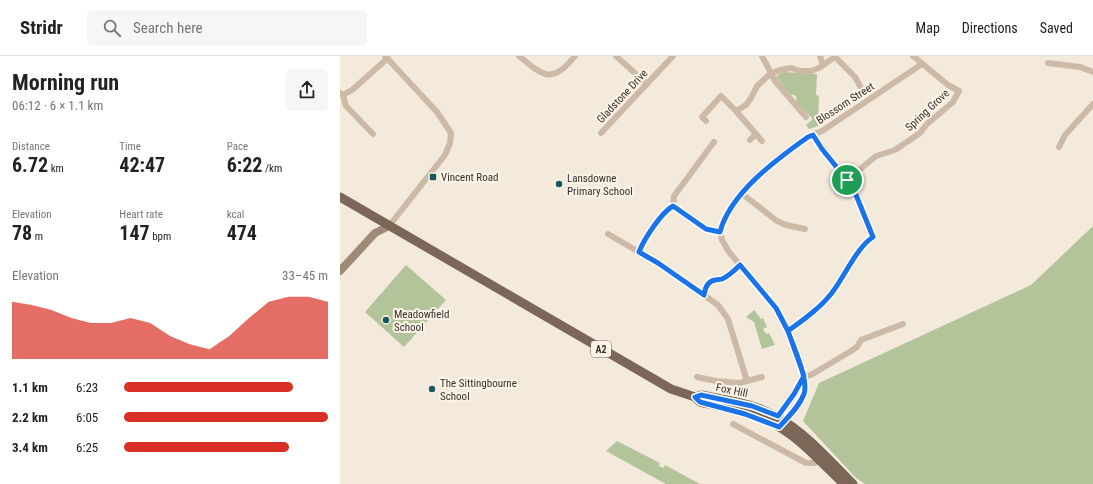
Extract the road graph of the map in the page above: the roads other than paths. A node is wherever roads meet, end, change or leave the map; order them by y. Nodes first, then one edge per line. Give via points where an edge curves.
1 (519, 56) edge
2 (575, 56) edge
3 (616, 56) edge
4 (673, 56) edge
5 (762, 56) edge
6 (820, 56) edge
7 (835, 56) edge
8 (913, 56) edge
9 (386, 57) edge
10 (1048, 63) dead end
11 (922, 64) junction
12 (823, 65) junction
13 (1093, 72) edge
14 (770, 74) junction
15 (647, 84) junction
16 (860, 86) dead end
17 (342, 94) edge
18 (1093, 104) edge
19 (736, 111) junction
20 (806, 117) dead end
21 (706, 121) dead end
22 (601, 133) dead end
23 (373, 134) dead end
24 (756, 134) junction
25 (813, 135) junction
26 (750, 140) dead end
27 (762, 141) dead end
28 (714, 142) dead end
29 (1059, 147) dead end
30 (847, 180) junction
31 (741, 194) junction
32 (340, 197) edge
33 (673, 206) junction
34 (389, 226) junction
35 (805, 229) dead end
36 (720, 232) junction
37 (608, 234) dead end
38 (639, 252) junction
39 (740, 265) junction
40 (340, 271) edge
41 (704, 295) junction
42 (903, 324) dead end
43 (788, 331) junction
44 (804, 376) junction
45 (698, 377) dead end
46 (762, 377) dead end
47 (748, 381) junction
48 (779, 422) junction
49 (733, 424) dead end
50 (820, 456) junction
51 (844, 484) edge
52 (853, 484) edge

1 - 2 street via 538,72 551,75 561,70
3 - 15 street
4 - 15 street, Gladstone Drive
5 - 14 street
6 - 12 street
7 - 12 street
7 - 16 street
8 - 11 street
9 - 17 street via 352,90
9 - 34 street via 437,112 451,133 445,155
10 - 13 street via 1080,67
11 - 25 street, Blossom Street
11 - 30 street, Spring Grove via 959,91 953,102 920,133 894,150 876,156
12 - 14 street via 811,71 790,68
14 - 19 street via 758,86 746,105
14 - 20 street
15 - 22 street, Gladstone Drive
17 - 23 street via 346,106
18 - 29 street
19 - 21 street via 721,96 702,117
19 - 24 street
24 - 26 street
24 - 27 street
25 - 30 street
25 - 31 street, Blossom Street via 780,156
28 - 33 street via 674,196
30 - 43 street via 854,190 873,237 863,246 831,294 808,317
31 - 35 street via 777,221
31 - 36 street, Blossom Street via 722,224
32 - 34 main road, A2
33 - 36 street via 706,229
33 - 38 street via 656,223 643,241
34 - 40 street via 375,233
34 - 48 main road, Fox Hill / A2 via 671,389 695,397 700,402
36 - 39 street via 729,252
37 - 38 street
38 - 41 street
39 - 41 street via 722,279 709,283
39 - 43 street via 776,308
41 - 47 street via 718,305 728,319
42 - 44 street via 861,340 852,352 812,375
43 - 44 street
44 - 48 street
44 - 48 street via 805,392 798,405
45 - 47 street via 731,383
46 - 47 street
48 - 50 main road, Fox Hill / A2
49 - 50 street via 806,463 815,464
50 - 51 main road, Fox Hill / A2
50 - 52 main road, Fox Hill / A2

